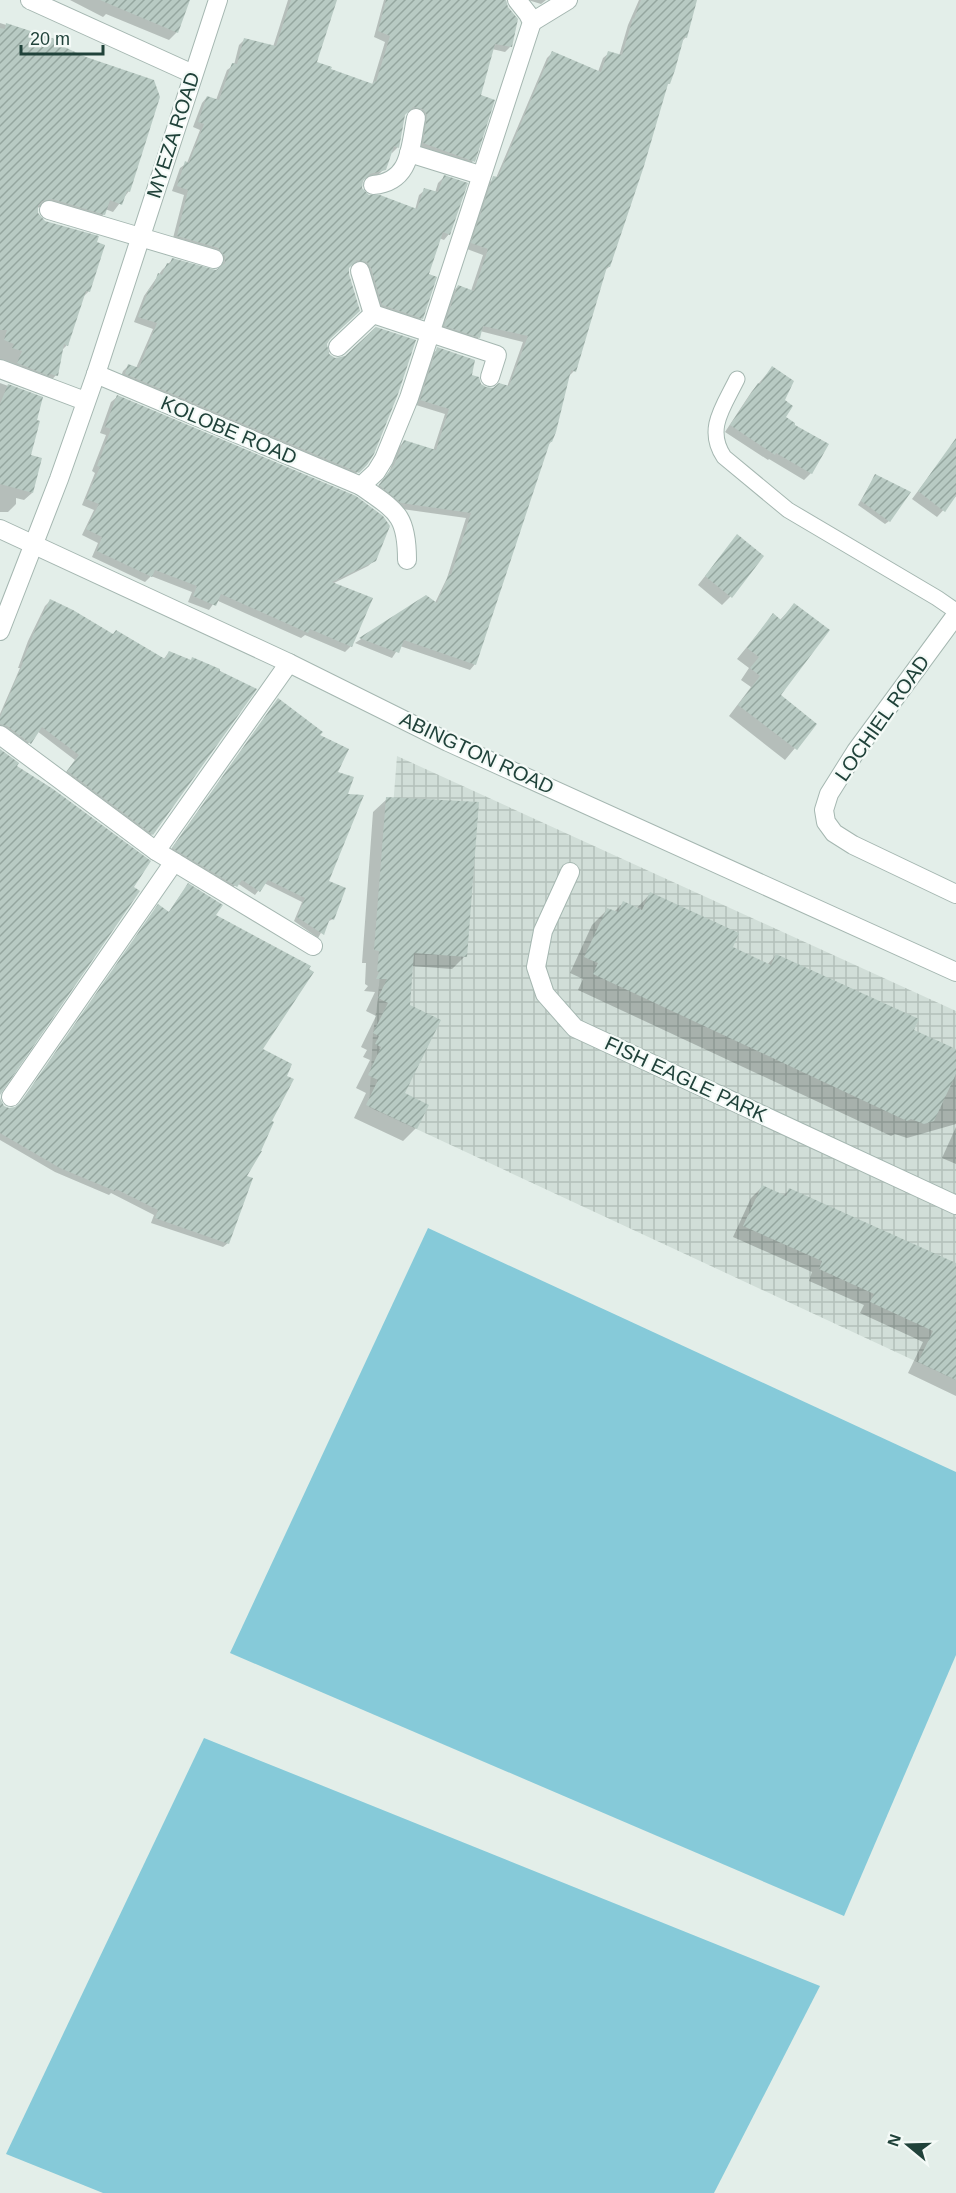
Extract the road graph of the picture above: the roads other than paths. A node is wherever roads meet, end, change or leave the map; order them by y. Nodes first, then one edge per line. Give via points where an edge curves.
1 (30, 0) edge
2 (218, 0) edge
3 (517, 0) edge
4 (568, 0) edge
5 (532, 22) junction
6 (193, 74) junction
7 (416, 118) dead end
8 (409, 153) junction
9 (480, 175) junction
10 (373, 185) dead end
11 (49, 210) dead end
12 (141, 237) junction
13 (214, 259) dead end
14 (360, 271) dead end
15 (373, 314) junction
16 (429, 334) junction
17 (338, 347) dead end
18 (0, 369) edge
19 (96, 374) junction
20 (490, 377) dead end
21 (737, 379) dead end
22 (85, 401) junction
23 (361, 486) junction
24 (0, 529) edge
25 (35, 544) junction
26 (407, 560) dead end
27 (956, 613) edge
28 (0, 631) edge
29 (289, 663) junction
30 (0, 735) edge
31 (156, 851) junction
32 (174, 862) junction
33 (570, 872) dead end
34 (956, 894) edge
35 (313, 946) dead end
36 (956, 972) edge
37 (11, 1097) dead end
38 (956, 1204) edge

1 - 6 street
2 - 6 street, MYEZA ROAD
3 - 5 street
4 - 5 street
5 - 9 street
6 - 12 street, MYEZA ROAD
7 - 8 street
8 - 9 street
8 - 10 street via 393,181
9 - 16 street
11 - 12 street
12 - 13 street
12 - 19 street, MYEZA ROAD
14 - 15 street
15 - 16 street
15 - 17 street
16 - 20 street via 500,348
16 - 23 street via 384,459
18 - 22 street
19 - 22 street, MYEZA ROAD
19 - 23 street, KOLOBE ROAD
21 - 27 lane via 716,423 716,446 724,457 788,510
22 - 25 street, MYEZA ROAD
23 - 26 street, KOLOBE ROAD via 394,510 402,521
24 - 25 street, ABINGTON ROAD
25 - 28 street, MYEZA ROAD
25 - 29 street, ABINGTON ROAD
27 - 34 street, LOCHIEL ROAD via 856,751 829,794 824,810 834,833
29 - 31 street
29 - 36 street, ABINGTON ROAD via 448,742
30 - 31 street
31 - 32 street
32 - 35 street
32 - 37 street
33 - 38 street, FISH EAGLE PARK via 543,931 536,967 545,994 575,1028

